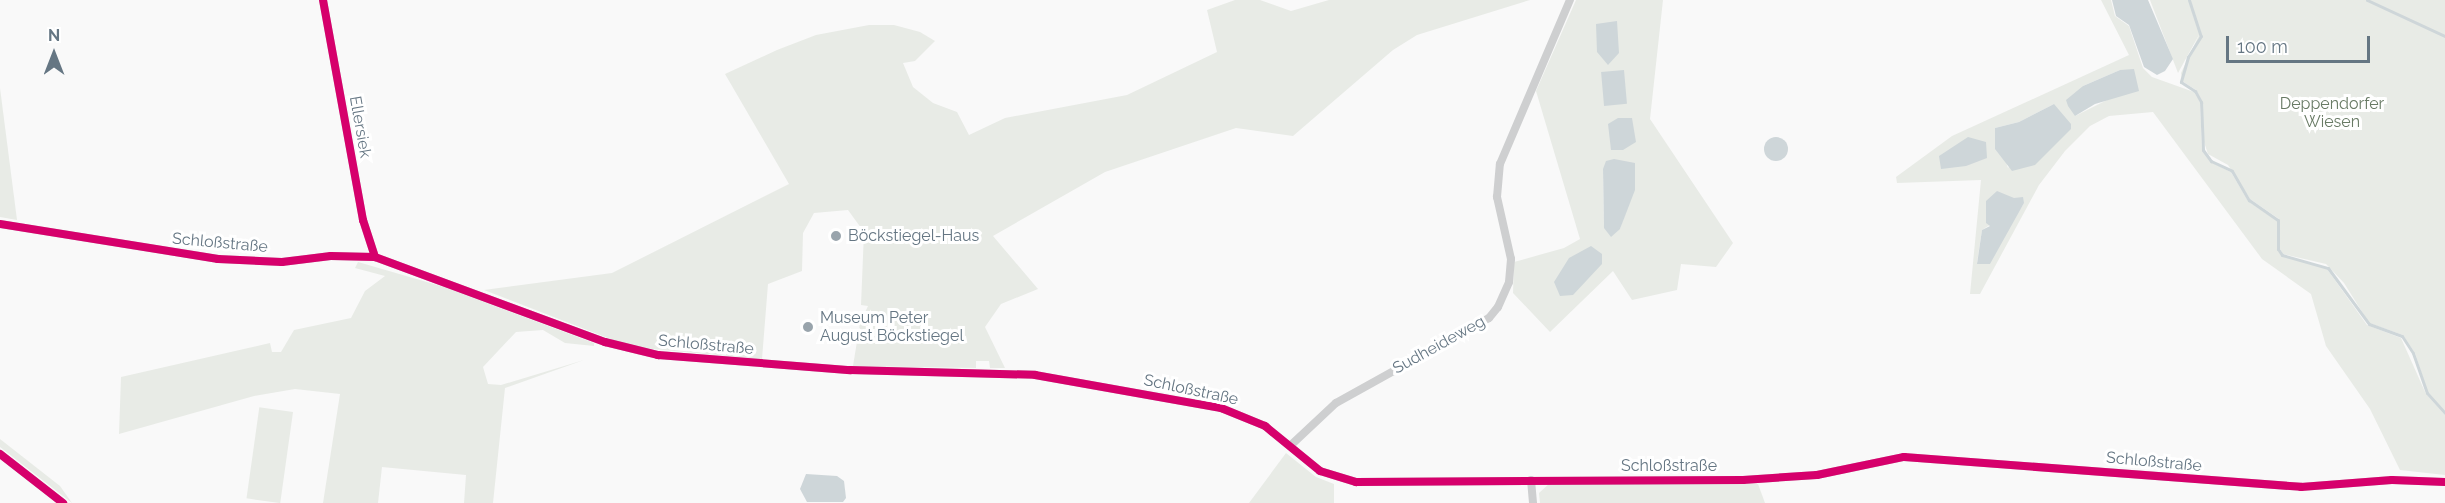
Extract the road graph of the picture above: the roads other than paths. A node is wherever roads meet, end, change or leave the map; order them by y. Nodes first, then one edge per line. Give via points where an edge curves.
1 (323, 0) edge
2 (1570, 0) edge
3 (0, 224) edge
4 (375, 257) junction
5 (1290, 446) junction
6 (0, 454) edge
7 (1531, 480) junction
8 (2445, 482) edge
9 (63, 503) edge
10 (1533, 503) edge

1 - 4 street, Ellersiek via 363,220
2 - 5 street, Sudheideweg via 1500,164 1497,197 1511,259 1509,282 1498,308 1490,318 1336,402
3 - 4 street, Schloßstraße via 218,260 282,262 331,256
4 - 5 street, Schloßstraße via 630,350 845,370 1058,378 1234,411 1265,426
5 - 7 street, Schloßstraße via 1320,471 1356,482 1417,485
6 - 9 street
7 - 8 street, Schloßstraße via 1762,479 1825,473 1904,457 2301,487 2392,480
7 - 10 street

